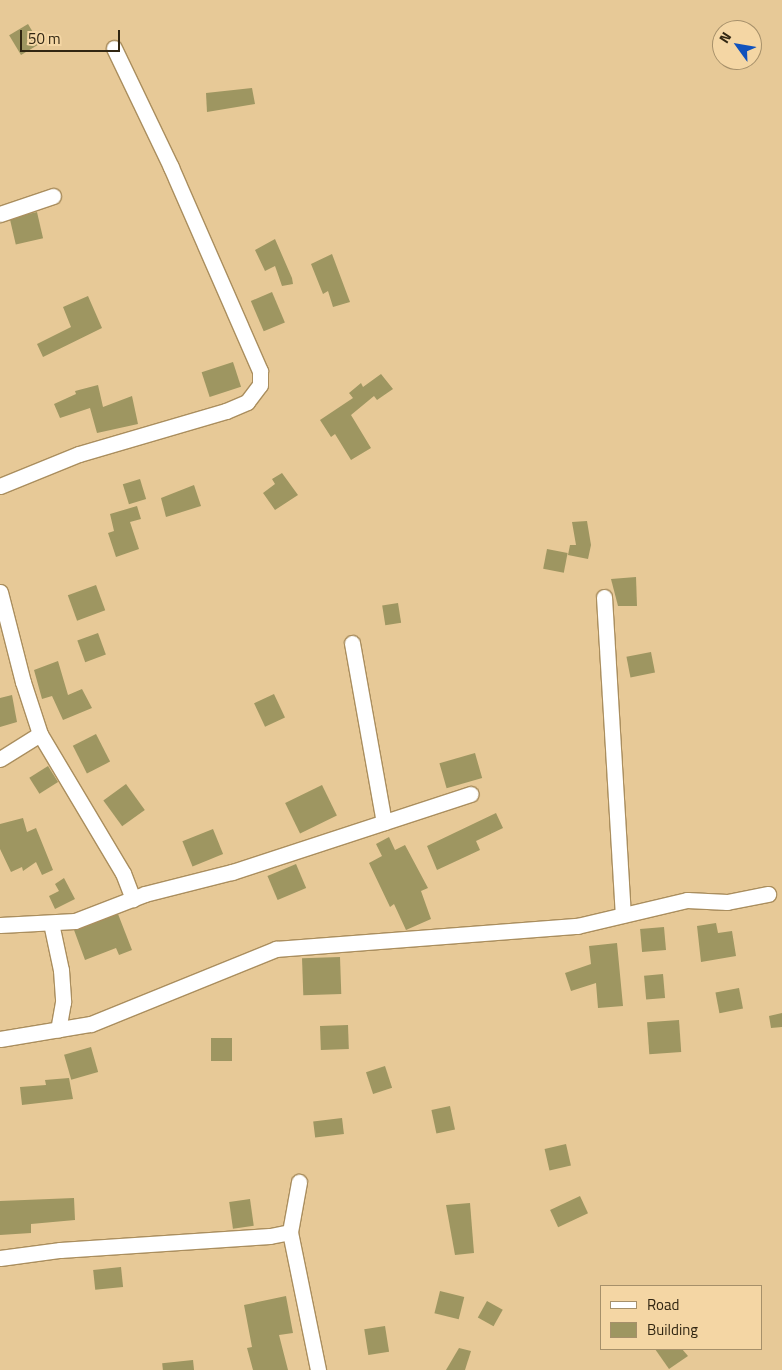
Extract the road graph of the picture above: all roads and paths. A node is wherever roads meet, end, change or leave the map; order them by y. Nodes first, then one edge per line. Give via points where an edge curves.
1 (114, 48) dead end
2 (53, 196) dead end
3 (0, 214) edge
4 (0, 486) edge
5 (0, 592) edge
6 (604, 597) dead end
7 (352, 643) dead end
8 (40, 734) junction
9 (0, 759) edge
10 (470, 794) dead end
11 (384, 822) junction
12 (768, 894) dead end
13 (133, 899) junction
14 (623, 914) junction
15 (51, 923) junction
16 (0, 925) edge
17 (58, 1030) junction
18 (0, 1039) edge
19 (299, 1182) dead end
20 (290, 1232) junction
21 (0, 1258) edge
22 (318, 1370) edge

1 - 4 street via 187,202 260,371 260,385 247,402 79,454
2 - 3 street
5 - 8 street
6 - 14 street
7 - 11 street
8 - 9 street
8 - 13 street via 123,873
10 - 11 street
11 - 13 street via 232,872
12 - 14 street via 727,902 687,900
13 - 15 street via 75,921
14 - 17 street via 577,926 276,950 91,1024
15 - 16 street
15 - 17 street via 62,970 63,1002
17 - 18 street
19 - 20 street
20 - 21 street via 60,1250
20 - 22 street

